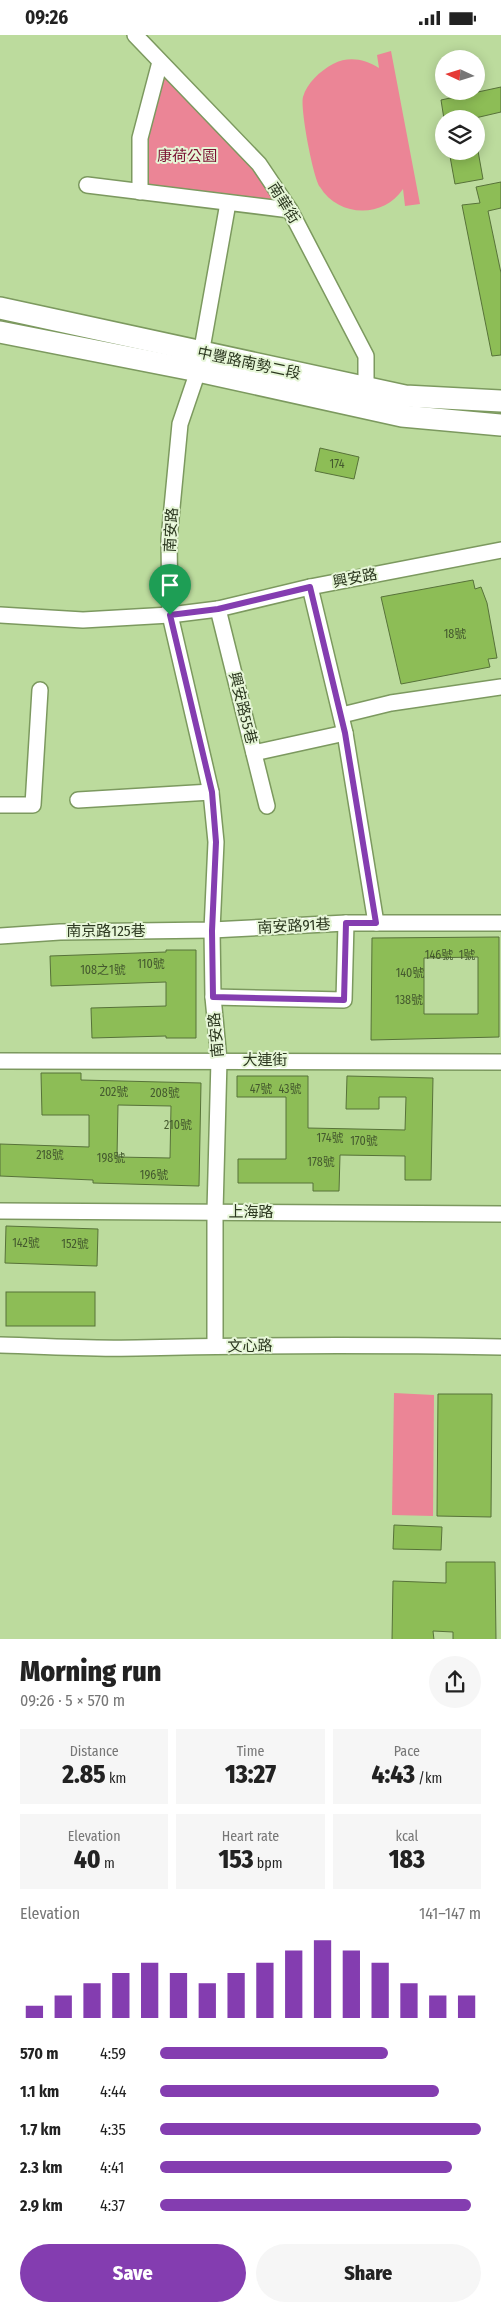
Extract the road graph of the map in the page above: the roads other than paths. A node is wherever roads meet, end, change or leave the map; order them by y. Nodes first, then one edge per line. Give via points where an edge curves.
1 (135, 35) edge
2 (160, 62) junction
3 (87, 185) dead end
4 (140, 192) junction
5 (228, 203) junction
6 (290, 210) junction
7 (0, 308) edge
8 (0, 332) edge
9 (199, 362) junction
10 (363, 397) junction
11 (501, 401) edge
12 (501, 425) edge
13 (501, 551) edge
14 (310, 587) junction
15 (218, 609) junction
16 (0, 615) edge
17 (170, 615) junction
18 (501, 687) edge
19 (40, 690) dead end
20 (342, 715) junction
21 (345, 733) junction
22 (254, 753) junction
23 (212, 792) junction
24 (78, 800) dead end
25 (0, 805) edge
26 (267, 806) dead end
27 (346, 923) junction
28 (376, 923) junction
29 (501, 923) edge
30 (212, 931) junction
31 (0, 936) edge
32 (213, 997) junction
33 (219, 1060) junction
34 (0, 1061) edge
35 (501, 1062) edge
36 (0, 1211) edge
37 (215, 1211) junction
38 (501, 1214) edge
39 (0, 1345) edge
40 (215, 1346) junction
41 (501, 1347) edge

1 - 2 street, 南華街
2 - 4 street via 140,138
2 - 6 street, 南華街 via 259,165
3 - 4 street
4 - 5 street
5 - 6 street
5 - 9 street, 南安路
6 - 10 street, 南華街 via 366,356
7 - 9 main road, 中豐路南勢二段
8 - 9 main road, 中豐路南勢二段
9 - 10 main road, 中豐路南勢二段
9 - 17 street, 南安路 via 180,424 168,539
10 - 11 main road, 中豐路南勢二段
10 - 12 main road, 中豐路南勢二段 via 402,416
13 - 14 street, 興安路
14 - 15 street, 興安路
14 - 20 street
15 - 17 street, 興安路
15 - 22 street, 興安路55巷
16 - 17 street, 興安路 via 83,620
17 - 23 street, 南安路
18 - 20 street via 391,703
19 - 25 street via 33,805
20 - 21 street
21 - 22 street
21 - 28 street
22 - 26 street, 興安路55巷
23 - 24 street
23 - 30 street, 南安路 via 216,842
27 - 28 street, 南安路91巷
27 - 30 street, 南安路91巷
27 - 32 street via 344,1000
28 - 29 street, 南安路91巷
30 - 31 street, 南京路125巷 via 60,932
30 - 32 street, 南安路
32 - 33 street, 南安路
33 - 34 street, 大連街
33 - 35 street, 大連街
33 - 37 street, 南安路
36 - 37 street, 上海路
37 - 38 street, 上海路
37 - 40 street, 南安路
39 - 40 street, 文心路
40 - 41 street, 文心路

